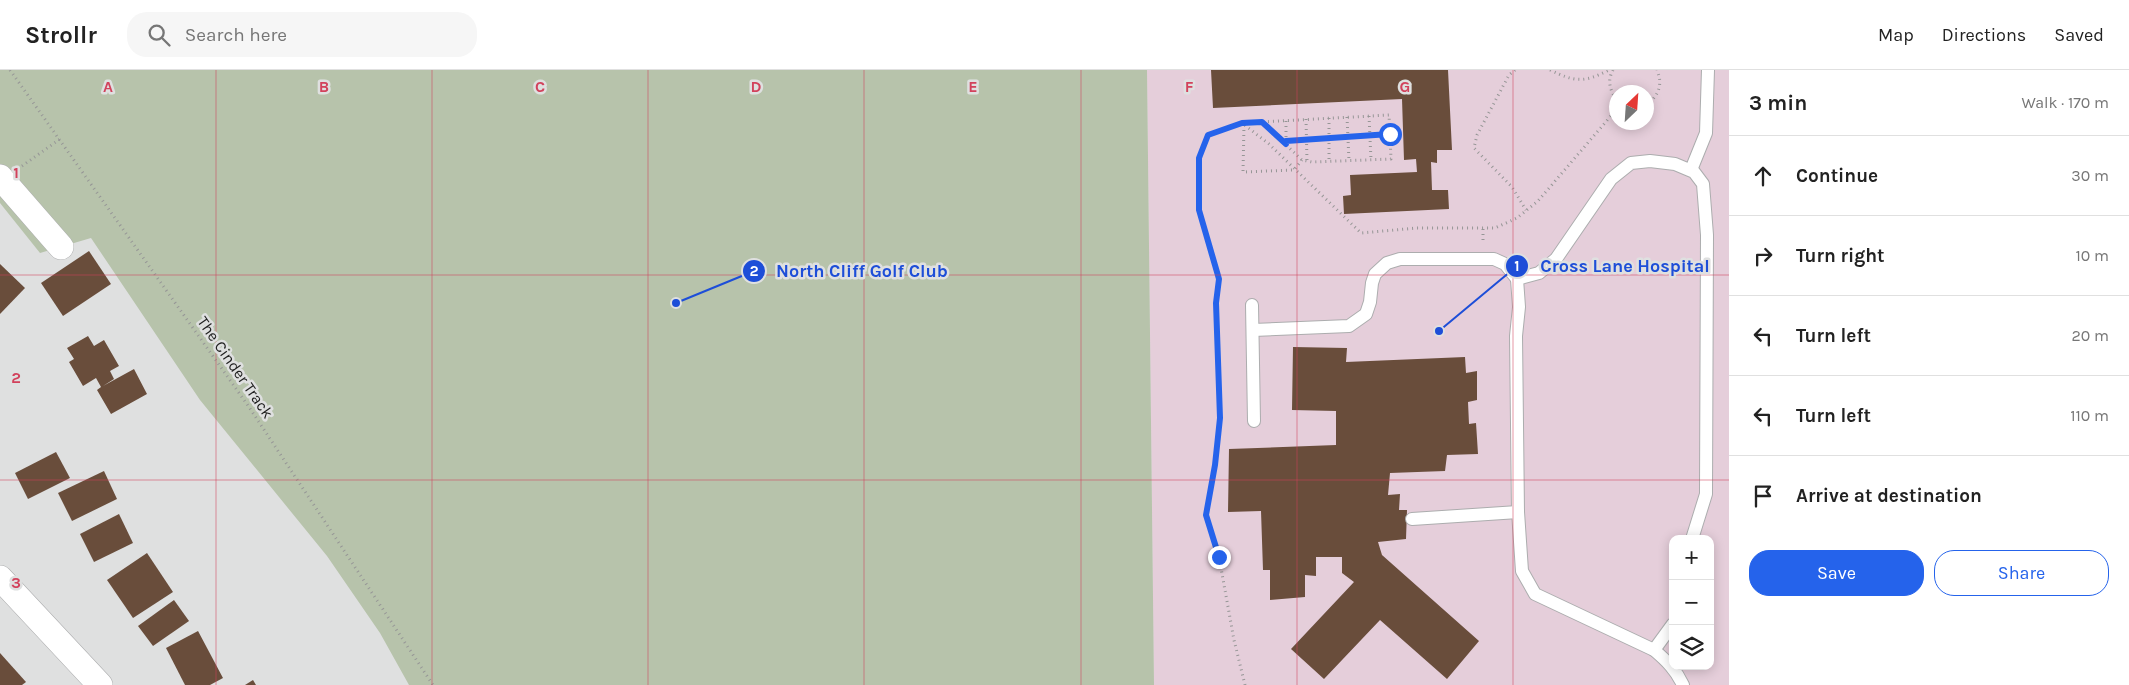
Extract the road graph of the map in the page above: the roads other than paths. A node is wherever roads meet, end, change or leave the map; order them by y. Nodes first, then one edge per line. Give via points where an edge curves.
1 (1708, 70) edge
2 (1691, 170) junction
3 (1, 179) edge
4 (61, 247) dead end
5 (1517, 279) junction
6 (1252, 305) dead end
7 (1253, 330) junction
8 (1254, 421) dead end
9 (1518, 512) junction
10 (1412, 519) dead end
11 (1693, 535) edge
12 (0, 578) edge
13 (1672, 625) edge
14 (1654, 650) junction
15 (100, 685) edge
16 (1683, 685) edge

1 - 2 lane via 1706,133
2 - 5 lane via 1650,161 1631,163 1611,179 1556,259 1540,273
2 - 11 lane via 1703,184 1707,235 1706,494
3 - 4 street
5 - 7 lane via 1505,264 1494,259 1400,259 1387,263 1375,274 1366,314 1350,326
5 - 9 lane
6 - 7 lane
7 - 8 lane
9 - 10 lane
9 - 14 lane via 1522,571 1535,594
12 - 15 street
13 - 14 lane
14 - 16 lane via 1668,662

